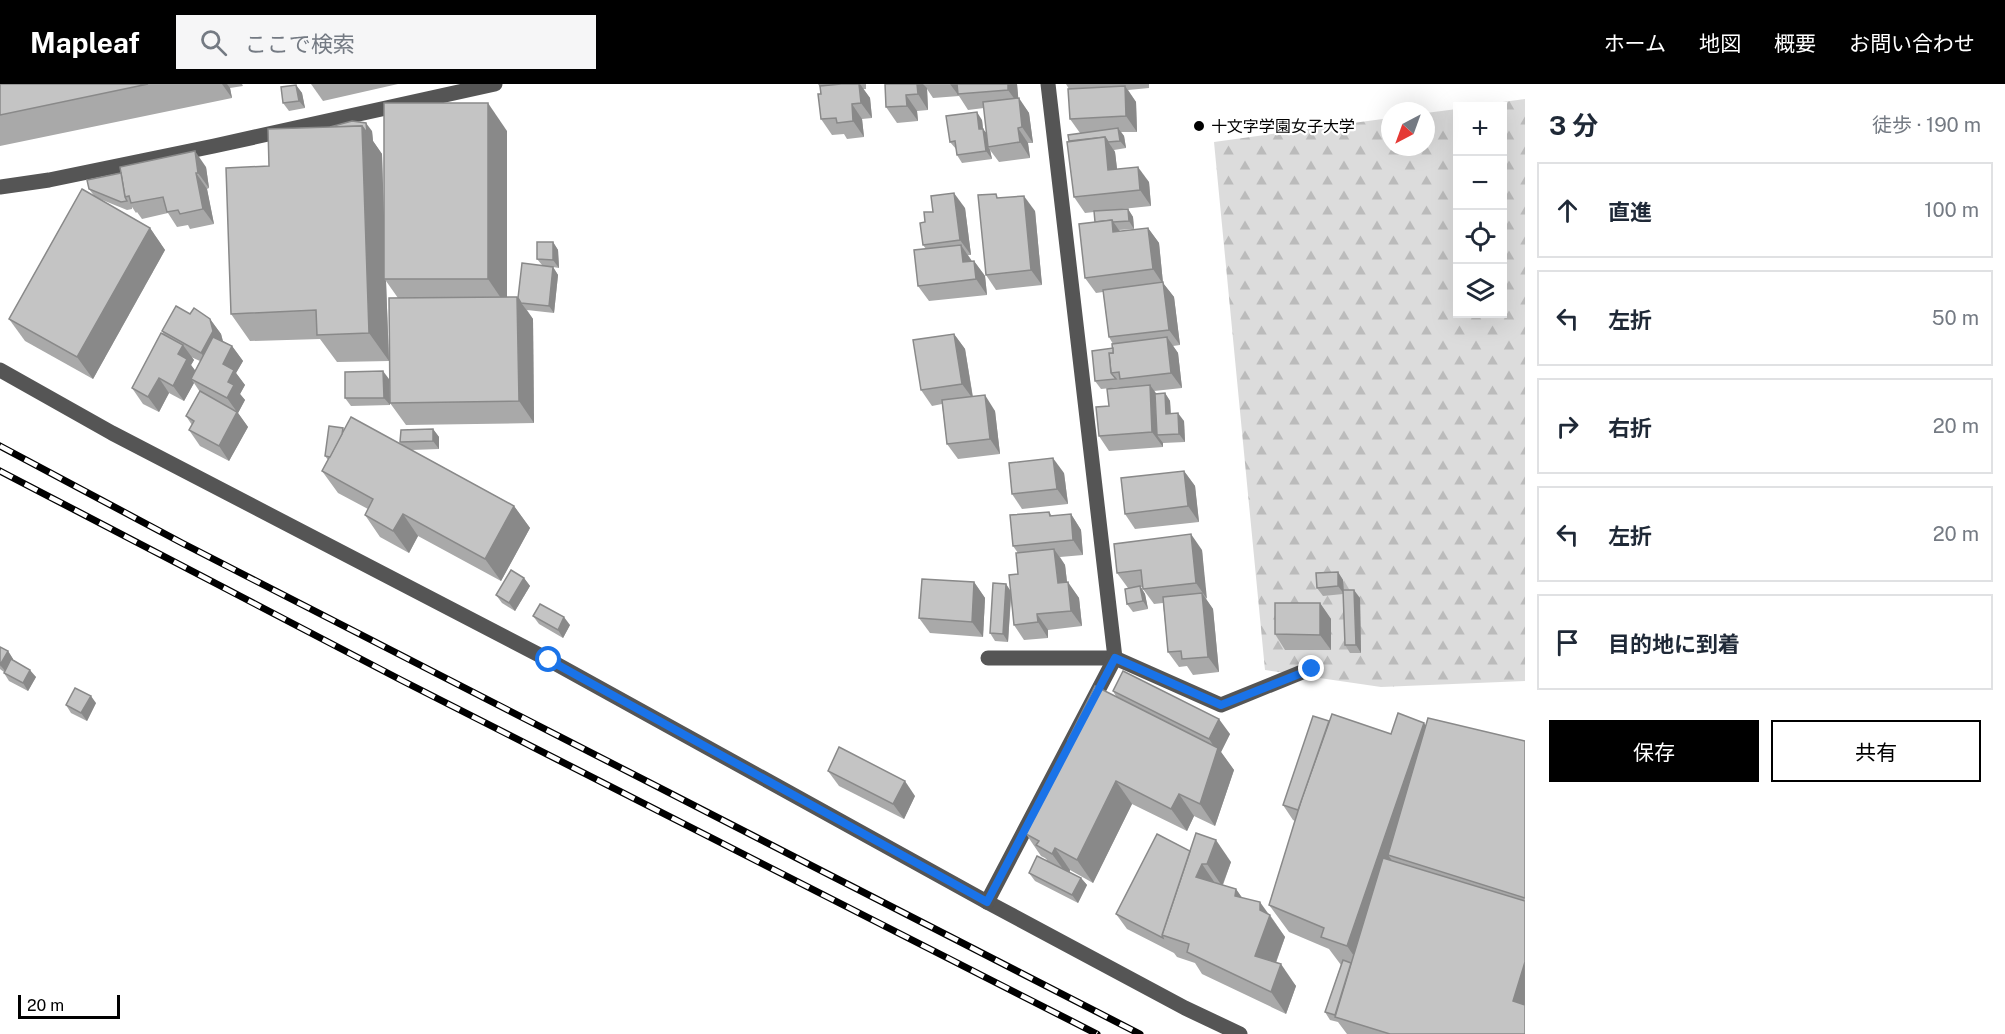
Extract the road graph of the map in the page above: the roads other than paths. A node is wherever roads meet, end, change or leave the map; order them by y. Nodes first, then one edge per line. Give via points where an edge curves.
1 (495, 84) edge
2 (1048, 84) edge
3 (0, 187) edge
4 (0, 370) edge
5 (988, 657) dead end
6 (1115, 658) junction
7 (1312, 669) dead end
8 (987, 902) junction
9 (1240, 1034) edge

1 - 3 street via 181,153
2 - 6 street
4 - 8 street via 112,433 549,660
5 - 6 street
6 - 7 street via 1221,705
6 - 8 street
8 - 9 street

